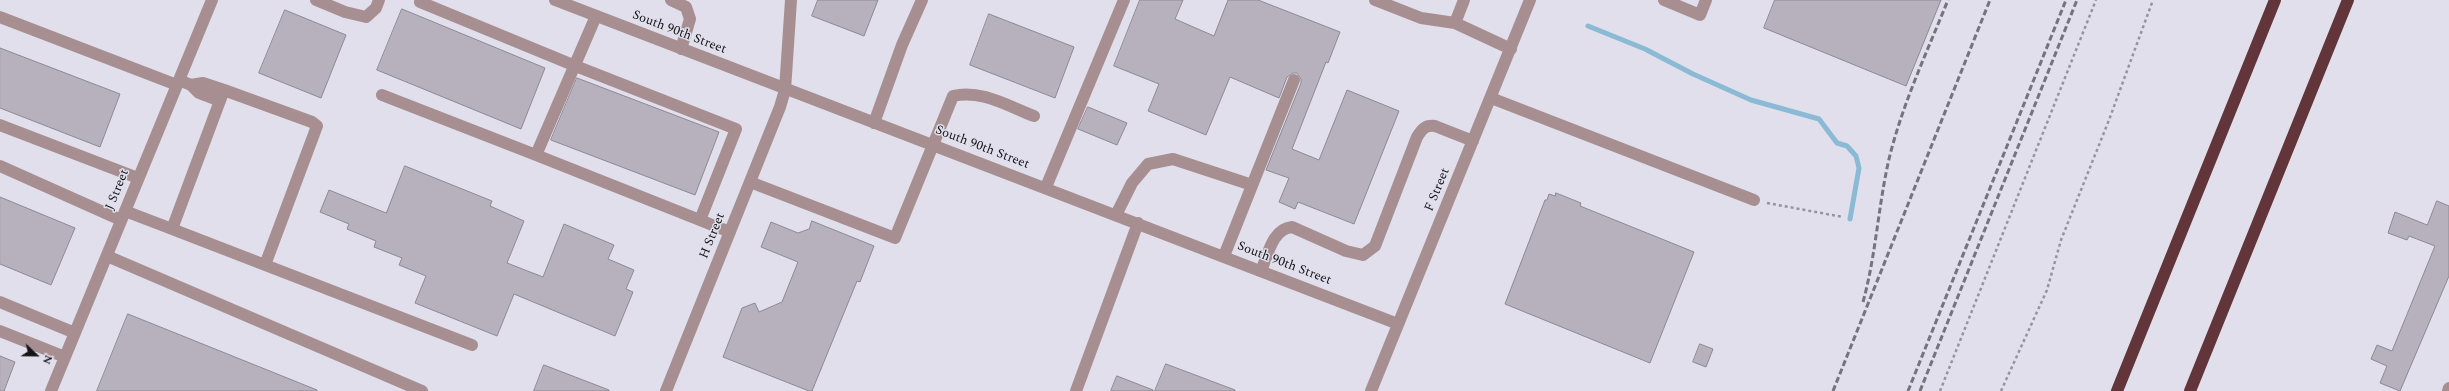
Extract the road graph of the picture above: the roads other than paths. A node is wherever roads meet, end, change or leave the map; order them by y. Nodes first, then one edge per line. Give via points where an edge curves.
1 (212, 0) edge
2 (316, 0) edge
3 (379, 0) edge
4 (421, 0) edge
5 (555, 0) edge
6 (671, 0) edge
7 (790, 0) edge
8 (922, 0) edge
9 (1124, 0) edge
10 (1375, 0) edge
11 (1464, 0) edge
12 (1530, 0) edge
13 (1664, 0) edge
14 (1706, 0) edge
15 (2275, 0) edge
16 (2348, 0) edge
17 (582, 5) edge
18 (596, 16) junction
19 (0, 17) edge
20 (1455, 23) junction
21 (681, 49) junction
22 (1511, 49) junction
23 (573, 65) junction
24 (1294, 80) dead end
25 (178, 83) junction
26 (785, 90) junction
27 (382, 95) dead end
28 (222, 96) junction
29 (1491, 98) junction
30 (1034, 116) dead end
31 (874, 123) junction
32 (0, 125) edge
33 (1473, 141) junction
34 (933, 144) junction
35 (536, 155) junction
36 (0, 166) edge
37 (138, 178) junction
38 (750, 182) junction
39 (1252, 185) junction
40 (1046, 187) junction
41 (1754, 200) road end
42 (123, 215) junction
43 (1116, 215) junction
44 (700, 220) junction
45 (1138, 223) junction
46 (172, 229) junction
47 (730, 232) junction
48 (107, 256) junction
49 (1224, 256) junction
50 (265, 265) junction
51 (1261, 271) junction
52 (0, 302) edge
53 (1398, 324) junction
54 (0, 331) edge
55 (75, 333) junction
56 (472, 345) dead end
57 (65, 357) junction
58 (2449, 388) edge
59 (51, 391) edge
60 (422, 391) edge
61 (666, 391) edge
62 (1076, 391) edge
63 (1371, 391) edge
64 (2117, 391) edge
65 (2190, 391) edge
66 (2448, 391) edge

1 - 25 street, J Street
2 - 3 street via 345,12 366,17 376,8
4 - 23 street via 420,2
5 - 17 street, South 90th Street
6 - 21 street via 686,7 690,19
7 - 26 street, H Street
8 - 31 street via 902,45
9 - 40 street
10 - 20 street via 1421,18
11 - 20 street
12 - 22 street, F Street
13 - 14 street via 1700,14
15 - 64 highway
16 - 65 highway
17 - 18 street, South 90th Street
18 - 21 street, South 90th Street
18 - 23 street
19 - 25 street
20 - 22 street
21 - 26 street, South 90th Street
22 - 29 street, F Street
23 - 35 street
23 - 44 street via 736,129
24 - 39 street
25 - 28 street via 203,83
25 - 37 street, J Street
26 - 31 street, South 90th Street
26 - 38 street, H Street
27 - 35 street
28 - 46 street
28 - 50 street via 312,122 317,126
29 - 33 street, F Street
29 - 41 street
30 - 34 street via 977,94 953,96
31 - 34 street, South 90th Street
32 - 37 street
33 - 51 street via 1435,126 1423,128 1417,137 1375,246 1370,251 1363,255 1346,251 1292,227 1284,228 1276,235
33 - 53 street, F Street
34 - 38 street via 895,238
34 - 40 street, South 90th Street
35 - 44 street
36 - 42 street
37 - 42 street, J Street
38 - 47 street, H Street
39 - 43 street via 1173,159 1148,164 1132,183
39 - 49 street
40 - 43 street, South 90th Street
42 - 46 street
42 - 48 street, J Street
43 - 45 street, South 90th Street
44 - 47 street
45 - 49 street, South 90th Street
45 - 62 street
46 - 50 street
47 - 61 street, H Street
48 - 55 street, J Street
48 - 60 street
49 - 51 street, South 90th Street
50 - 56 street
51 - 53 street, South 90th Street
52 - 55 street
53 - 63 street, F Street
54 - 57 street
55 - 57 street, J Street
57 - 59 street, J Street
58 - 66 street

